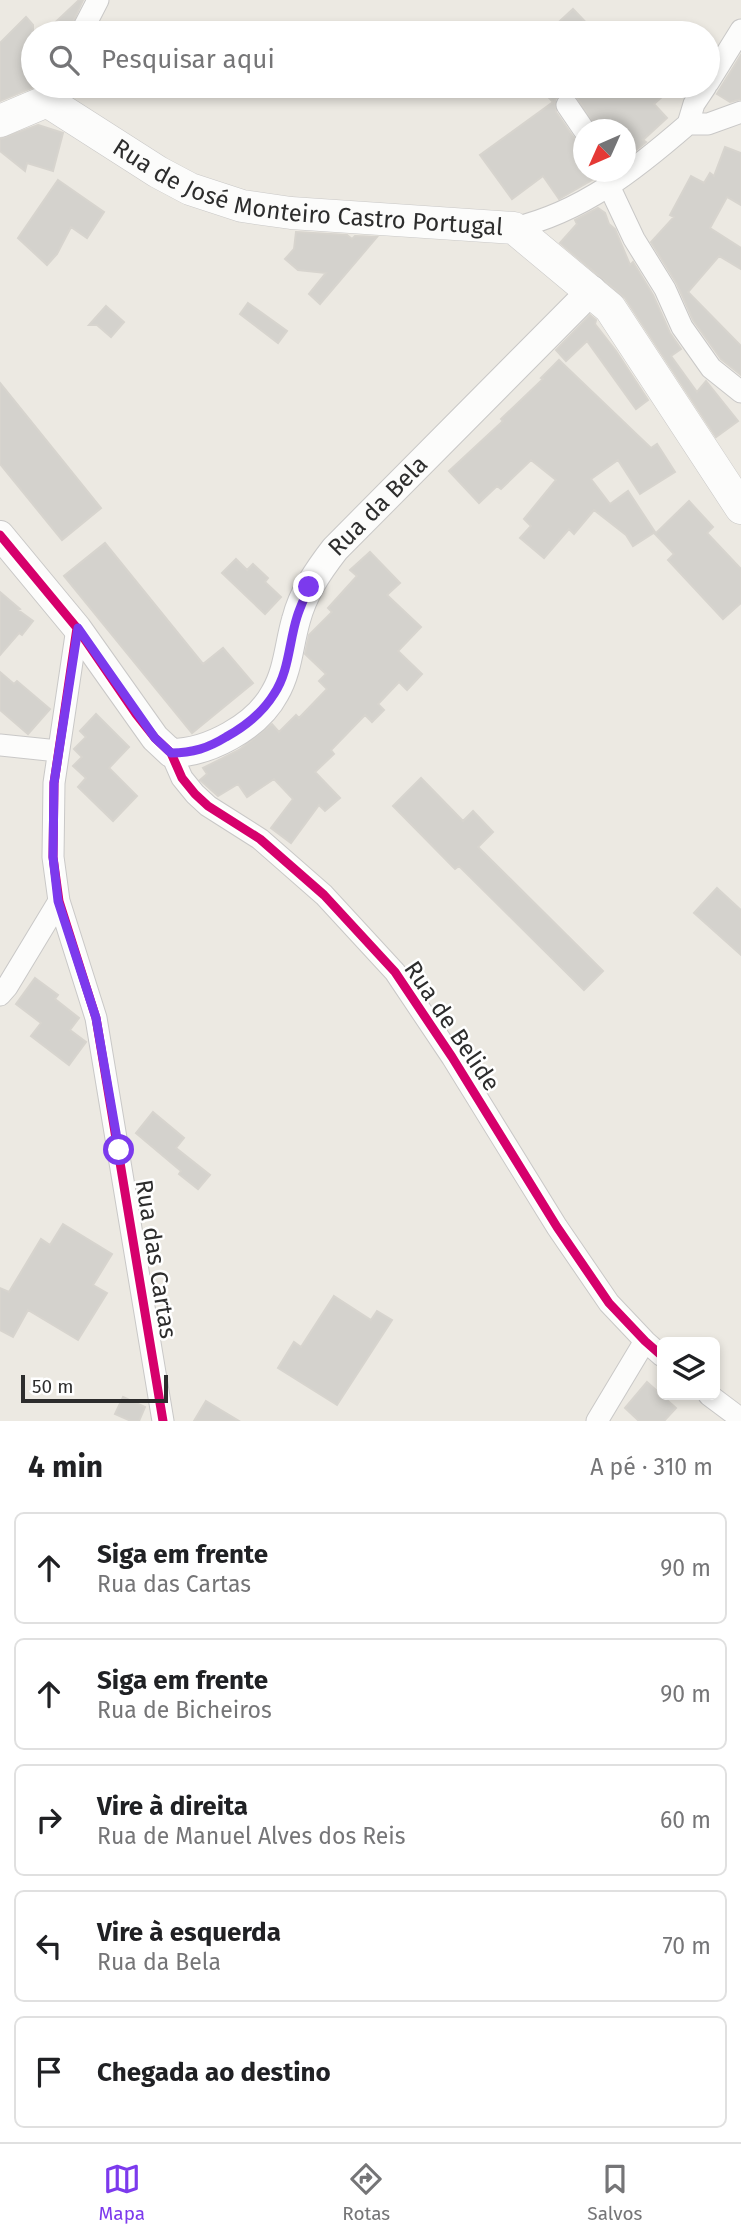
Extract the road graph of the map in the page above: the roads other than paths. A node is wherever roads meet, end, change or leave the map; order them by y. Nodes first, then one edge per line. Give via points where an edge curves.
1 (97, 0) edge
2 (87, 21) edge
3 (741, 30) edge
4 (720, 63) edge
5 (43, 98) edge
6 (56, 98) edge
7 (699, 98) edge
8 (567, 105) dead end
9 (741, 112) edge
10 (576, 119) edge
11 (0, 121) edge
12 (688, 124) junction
13 (636, 168) edge
14 (608, 182) edge
15 (613, 182) edge
16 (513, 228) junction
17 (592, 290) junction
18 (741, 392) edge
19 (741, 508) edge
20 (0, 536) edge
21 (78, 628) junction
22 (0, 745) edge
23 (58, 751) junction
24 (171, 753) junction
25 (58, 901) junction
26 (0, 995) edge
27 (645, 1341) junction
28 (657, 1352) edge
29 (716, 1400) edge
30 (741, 1419) edge
31 (163, 1421) edge
32 (597, 1421) edge

1 - 2 street
3 - 4 street
5 - 11 main road
6 - 16 main road, Rua de José Monteiro Castro Portugal via 158,172 190,189 242,206
7 - 12 street
8 - 10 street
9 - 12 street via 708,124
12 - 13 street
14 - 16 street via 569,210
15 - 18 street via 634,239 682,327 711,368
16 - 17 main road, Rua de José Monteiro Castro Portugal
17 - 19 main road, Rua de José Monteiro Castro Portugal via 623,325
17 - 24 street, Rua da Bela via 335,549 309,587 275,694 257,715 210,747
20 - 21 street
21 - 23 street, Rua das Cartas
21 - 24 street via 136,714
22 - 23 street
23 - 25 street, Rua das Cartas via 53,857
24 - 27 street, Rua de Belide via 195,794 270,847 324,895 395,972 556,1227 609,1303
25 - 26 street
25 - 31 street, Rua das Cartas via 96,1018
27 - 28 street, Rua de Belide
27 - 32 street
29 - 30 street

